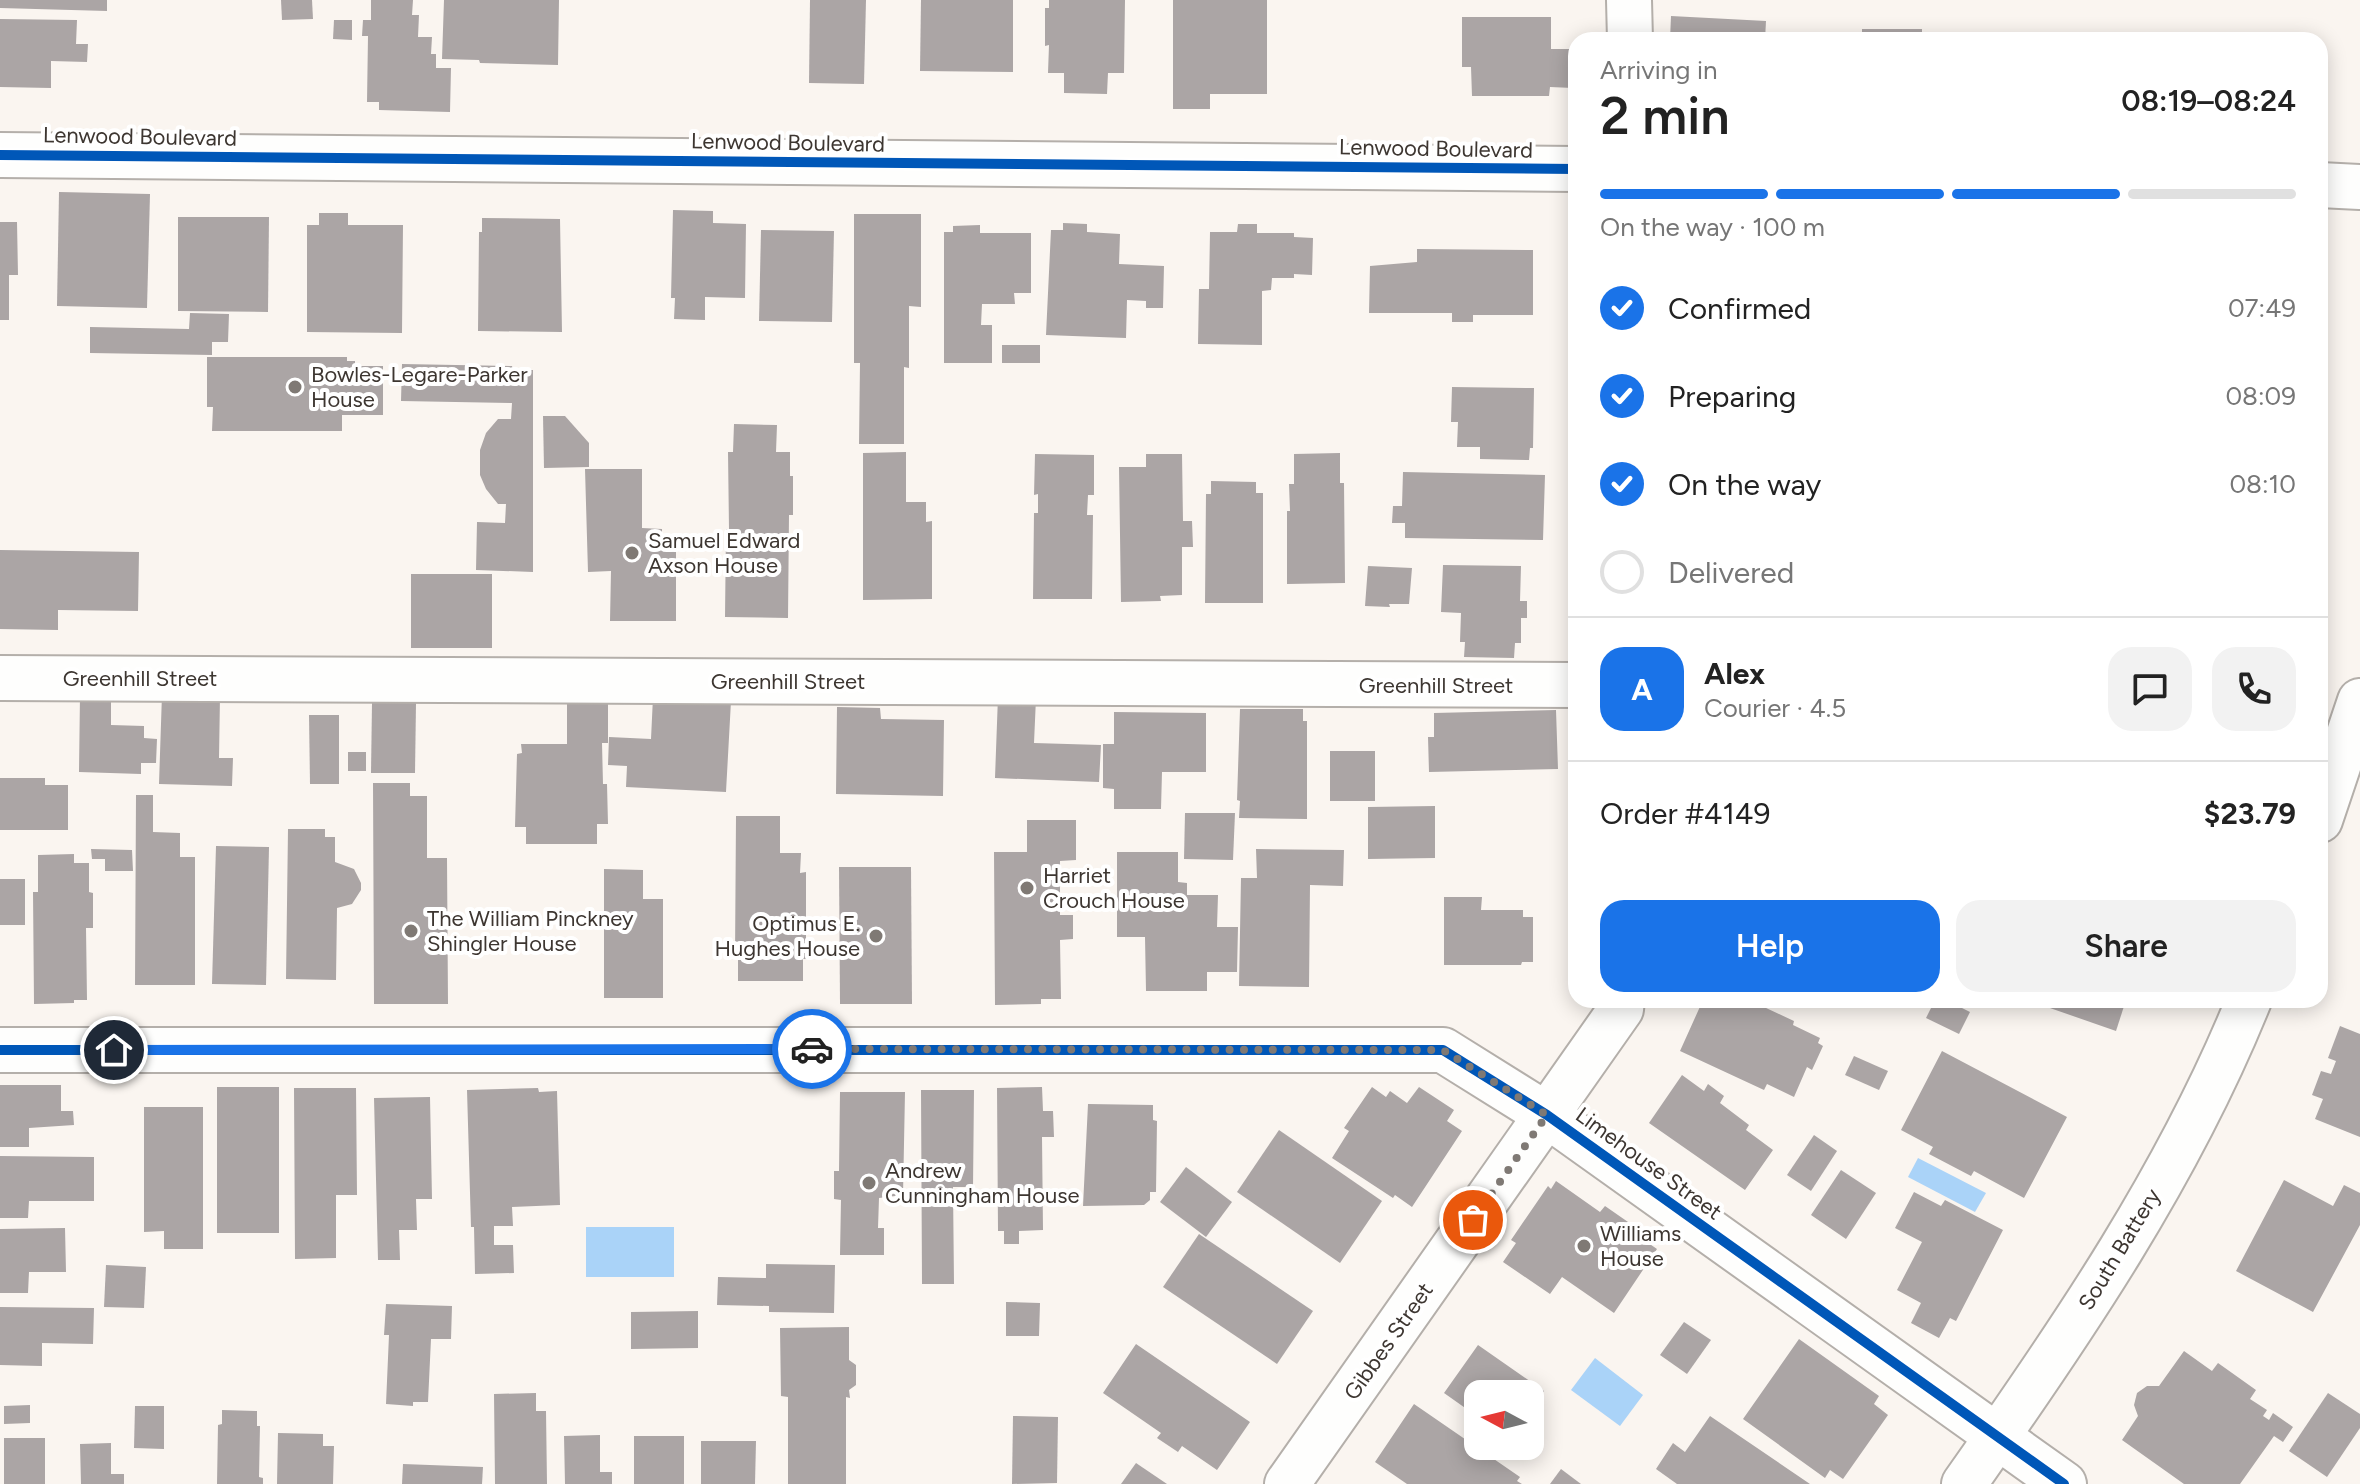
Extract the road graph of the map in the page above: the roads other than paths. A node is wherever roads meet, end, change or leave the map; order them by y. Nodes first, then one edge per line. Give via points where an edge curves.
1 (1629, 0) edge
2 (1630, 32) edge
3 (0, 155) edge
4 (1568, 169) edge
5 (2328, 185) edge
6 (2360, 187) edge
7 (0, 678) edge
8 (1568, 685) edge
9 (2360, 701) edge
10 (2328, 796) edge
11 (1620, 1008) edge
12 (2245, 1008) edge
13 (0, 1050) edge
14 (1547, 1115) junction
15 (1998, 1437) junction
16 (1287, 1484) edge
17 (1964, 1484) edge
18 (2064, 1484) edge

1 - 2 street
3 - 4 street, Lenwood Boulevard
5 - 6 street
7 - 8 street, Greenhill Street
9 - 10 street
11 - 14 street, Gibbes Street
12 - 15 street, South Battery via 2190,1128 2109,1270
13 - 14 street, Limehouse Street via 1443,1050
14 - 15 street, Limehouse Street
14 - 16 street, Gibbes Street
15 - 17 street, South Battery
15 - 18 street, Limehouse Street

